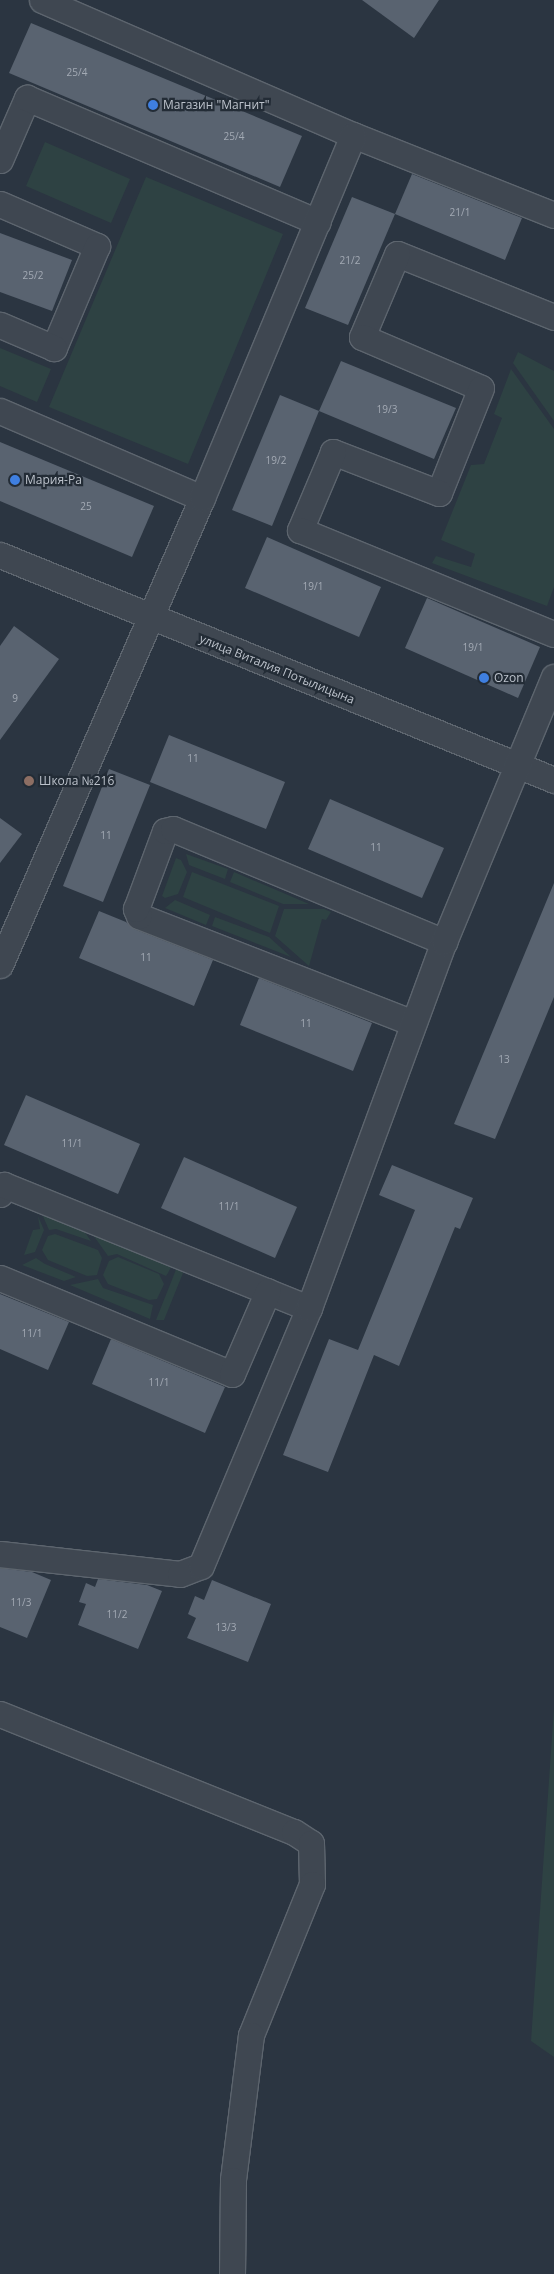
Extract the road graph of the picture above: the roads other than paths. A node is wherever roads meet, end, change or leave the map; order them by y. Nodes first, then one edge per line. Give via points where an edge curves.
1 (42, 0) edge
2 (353, 136) junction
3 (0, 160) edge
4 (0, 204) edge
5 (554, 215) edge
6 (318, 222) junction
7 (554, 317) edge
8 (0, 325) edge
9 (0, 411) edge
10 (202, 498) junction
11 (0, 555) edge
12 (150, 616) junction
13 (554, 634) edge
14 (554, 677) edge
15 (517, 767) junction
16 (554, 780) edge
17 (444, 942) junction
18 (0, 965) edge
19 (413, 1024) junction
20 (0, 1194) edge
21 (0, 1278) edge
22 (268, 1291) junction
23 (309, 1308) junction
24 (0, 1554) edge
25 (0, 1714) edge
26 (232, 2274) edge

1 - 2 street
2 - 5 street
2 - 6 street
3 - 6 street via 28,98
4 - 8 street via 97,246 54,348
6 - 10 street
7 - 13 street via 397,254 362,338 481,388 439,493 333,452 300,530
9 - 10 street
10 - 12 street
11 - 12 street, улица Виталия Потылицына
12 - 15 street, улица Виталия Потылицына
12 - 18 street
14 - 15 street
15 - 16 street, улица Виталия Потылицына
15 - 17 street
17 - 19 street
17 - 19 street via 173,829 165,832 136,909 139,916
19 - 23 street
20 - 22 street via 4,1185
21 - 22 street via 232,1374
22 - 23 street
23 - 24 street via 201,1566 180,1574
25 - 26 street via 294,1832 310,1843 312,1884 251,2035 234,2180

